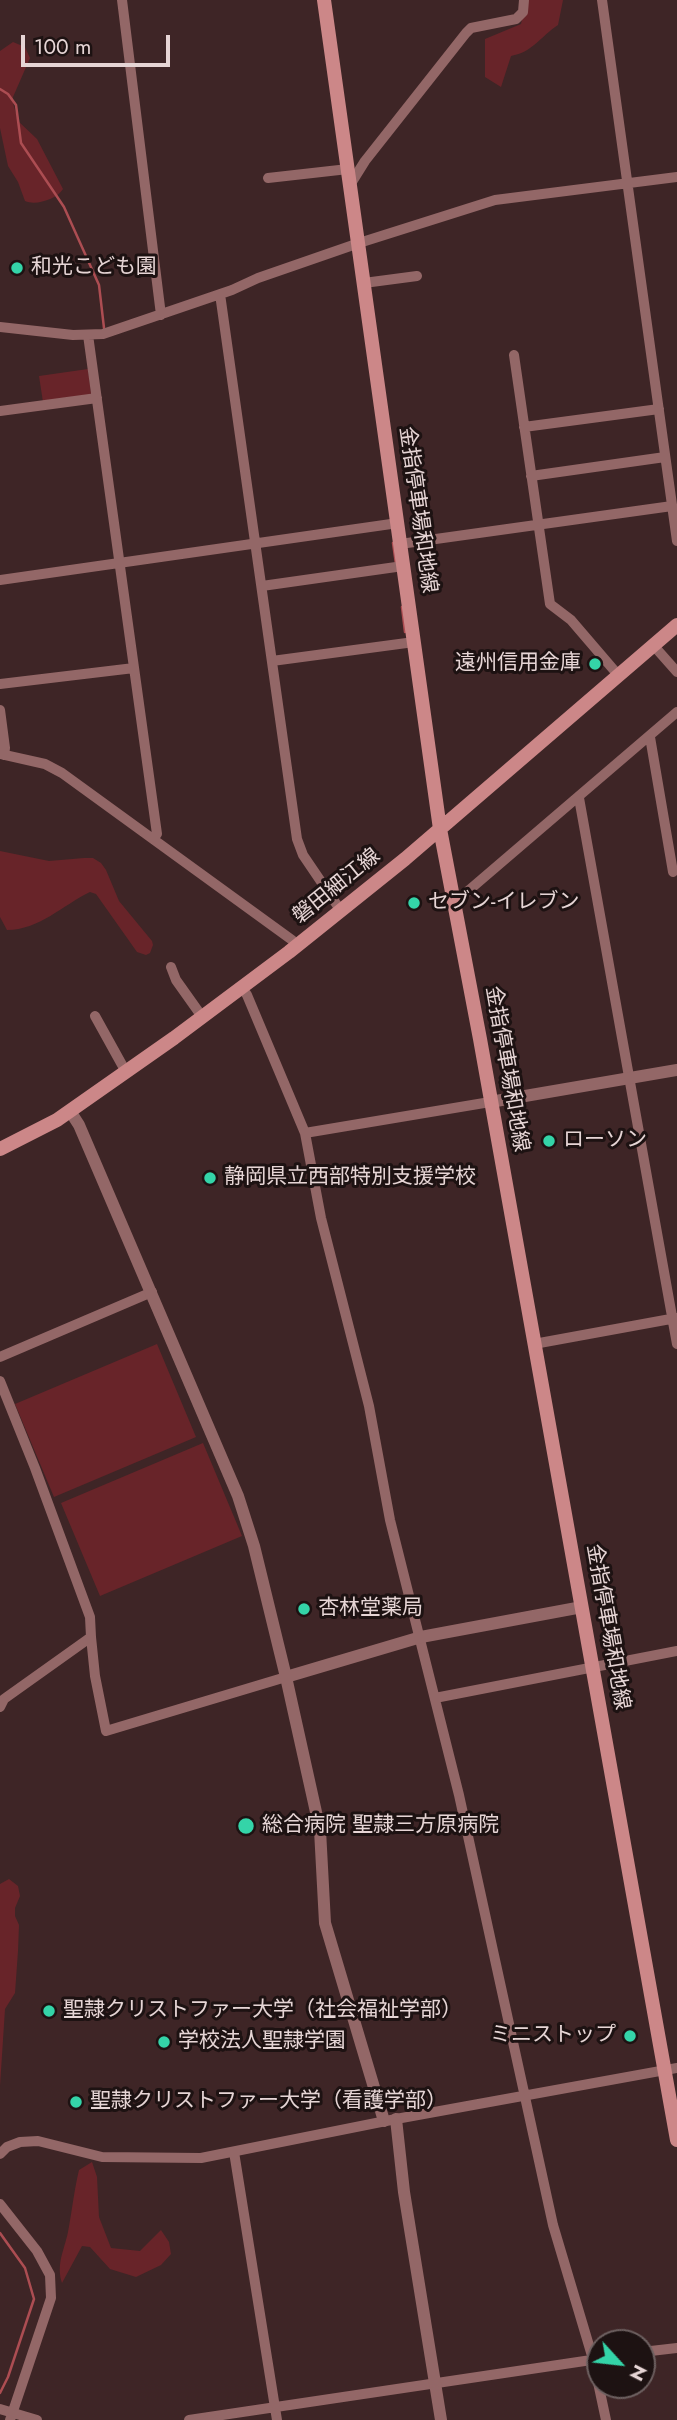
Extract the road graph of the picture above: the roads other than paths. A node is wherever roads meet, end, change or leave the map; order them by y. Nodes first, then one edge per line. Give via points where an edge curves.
1 (122, 0) edge
2 (324, 0) edge
3 (524, 0) edge
4 (602, 0) edge
5 (348, 169) junction
6 (677, 177) edge
7 (268, 178) dead end
8 (628, 183) junction
9 (350, 185) junction
10 (359, 243) junction
11 (417, 276) dead end
12 (364, 283) junction
13 (220, 295) junction
14 (161, 315) junction
15 (0, 327) edge
16 (88, 335) junction
17 (514, 355) dead end
18 (97, 398) junction
19 (659, 409) junction
20 (0, 411) edge
21 (524, 427) junction
22 (665, 457) junction
23 (531, 476) junction
24 (672, 506) junction
25 (398, 523) junction
26 (537, 526) junction
27 (677, 541) edge
28 (256, 543) junction
29 (400, 544) junction
30 (119, 563) junction
31 (403, 566) junction
32 (0, 580) edge
33 (262, 586) junction
34 (677, 625) edge
35 (414, 642) junction
36 (654, 646) junction
37 (272, 661) junction
38 (134, 668) junction
39 (677, 672) edge
40 (619, 676) junction
41 (0, 684) edge
42 (0, 710) edge
43 (677, 712) edge
44 (650, 737) junction
45 (2, 754) edge
46 (579, 798) junction
47 (440, 828) junction
48 (153, 839) junction
49 (673, 872) dead end
50 (454, 903) junction
51 (341, 911) junction
52 (297, 946) junction
53 (171, 967) dead end
54 (242, 988) junction
55 (95, 1016) dead end
56 (202, 1018) junction
57 (677, 1070) edge
58 (126, 1072) junction
59 (629, 1078) junction
60 (490, 1102) junction
61 (70, 1111) junction
62 (305, 1133) junction
63 (1, 1147) edge
64 (152, 1292) junction
65 (675, 1318) edge
66 (534, 1344) junction
67 (677, 1344) edge
68 (0, 1357) edge
69 (0, 1381) edge
70 (582, 1607) junction
71 (91, 1637) junction
72 (421, 1637) junction
73 (677, 1651) edge
74 (593, 1668) junction
75 (286, 1677) junction
76 (435, 1698) junction
77 (1, 1700) edge
78 (671, 2069) edge
79 (526, 2095) junction
80 (390, 2120) junction
81 (677, 2140) edge
82 (234, 2152) junction
83 (0, 2154) edge
84 (0, 2204) edge
85 (587, 2329) edge
86 (677, 2347) edge
87 (656, 2350) edge
88 (586, 2361) edge
89 (434, 2382) junction
90 (603, 2399) edge
91 (275, 2407) junction
92 (0, 2409) edge
93 (12, 2416) edge
94 (37, 2420) edge
95 (189, 2420) edge
96 (277, 2420) edge
97 (441, 2420) edge
98 (606, 2420) edge

1 - 14 street
2 - 5 main road, 金指停車場和地線
3 - 9 street via 523,12 516,19 466,33
4 - 8 street
5 - 7 street
5 - 9 main road, 金指停車場和地線
6 - 8 street
8 - 10 street via 495,200
8 - 19 street
9 - 10 main road, 金指停車場和地線
10 - 12 main road, 金指停車場和地線
10 - 13 street
11 - 12 street
12 - 25 main road, 金指停車場和地線
13 - 14 street
13 - 28 street
14 - 16 street
15 - 16 street
16 - 18 street
17 - 21 street
18 - 20 street
18 - 30 street
19 - 21 street
19 - 22 street
21 - 23 street
22 - 23 street
22 - 24 street
23 - 26 street
24 - 26 street
24 - 27 street
25 - 28 street
25 - 29 main road, 金指停車場和地線
26 - 29 street
26 - 40 street via 550,604
28 - 30 street
28 - 33 street
29 - 31 main road, 金指停車場和地線
30 - 32 street
30 - 38 street
31 - 33 street
31 - 35 main road, 金指停車場和地線
33 - 37 street
34 - 36 main road, 磐田細江線
35 - 37 street
35 - 47 main road, 金指停車場和地線
36 - 39 street
36 - 40 main road, 磐田細江線
37 - 51 street via 298,845
38 - 41 street
38 - 48 street via 157,834
40 - 47 main road, 磐田細江線
42 - 45 street
43 - 44 street
44 - 46 street
44 - 49 street
45 - 48 street via 54,768
46 - 50 street
46 - 59 street
47 - 50 main road, 金指停車場和地線
47 - 51 main road, 磐田細江線
48 - 52 street
50 - 60 main road, 金指停車場和地線
51 - 52 main road, 磐田細江線
52 - 54 main road, 磐田細江線
53 - 56 street
54 - 56 main road, 磐田細江線
54 - 62 street
55 - 58 street
56 - 58 main road, 磐田細江線
57 - 59 street
58 - 61 main road, 磐田細江線
59 - 60 street
59 - 65 street
60 - 62 street
60 - 66 main road, 金指停車場和地線
61 - 63 main road, 磐田細江線
61 - 64 street
62 - 72 street via 321,1218 369,1406 390,1520
64 - 68 street
64 - 75 street via 238,1496
65 - 66 street
65 - 67 street
66 - 70 main road, 金指停車場和地線
69 - 71 street via 90,1617
70 - 72 street
70 - 74 main road, 金指停車場和地線
71 - 75 street via 106,1731
71 - 77 street
72 - 75 street
72 - 76 street
73 - 74 street
74 - 76 street
74 - 78 main road, 金指停車場和地線
75 - 80 street via 320,1830 325,1923
76 - 79 street
78 - 79 street
78 - 81 main road, 金指停車場和地線
79 - 80 street
79 - 85 street via 553,2225
80 - 82 street
80 - 89 street
82 - 83 street via 201,2158 102,2157 38,2141 20,2142
82 - 91 street
84 - 93 street via 50,2275 51,2298
86 - 87 street
88 - 89 street
89 - 91 street
89 - 97 street
90 - 98 street
91 - 95 street
91 - 96 street
92 - 93 street
93 - 94 street

